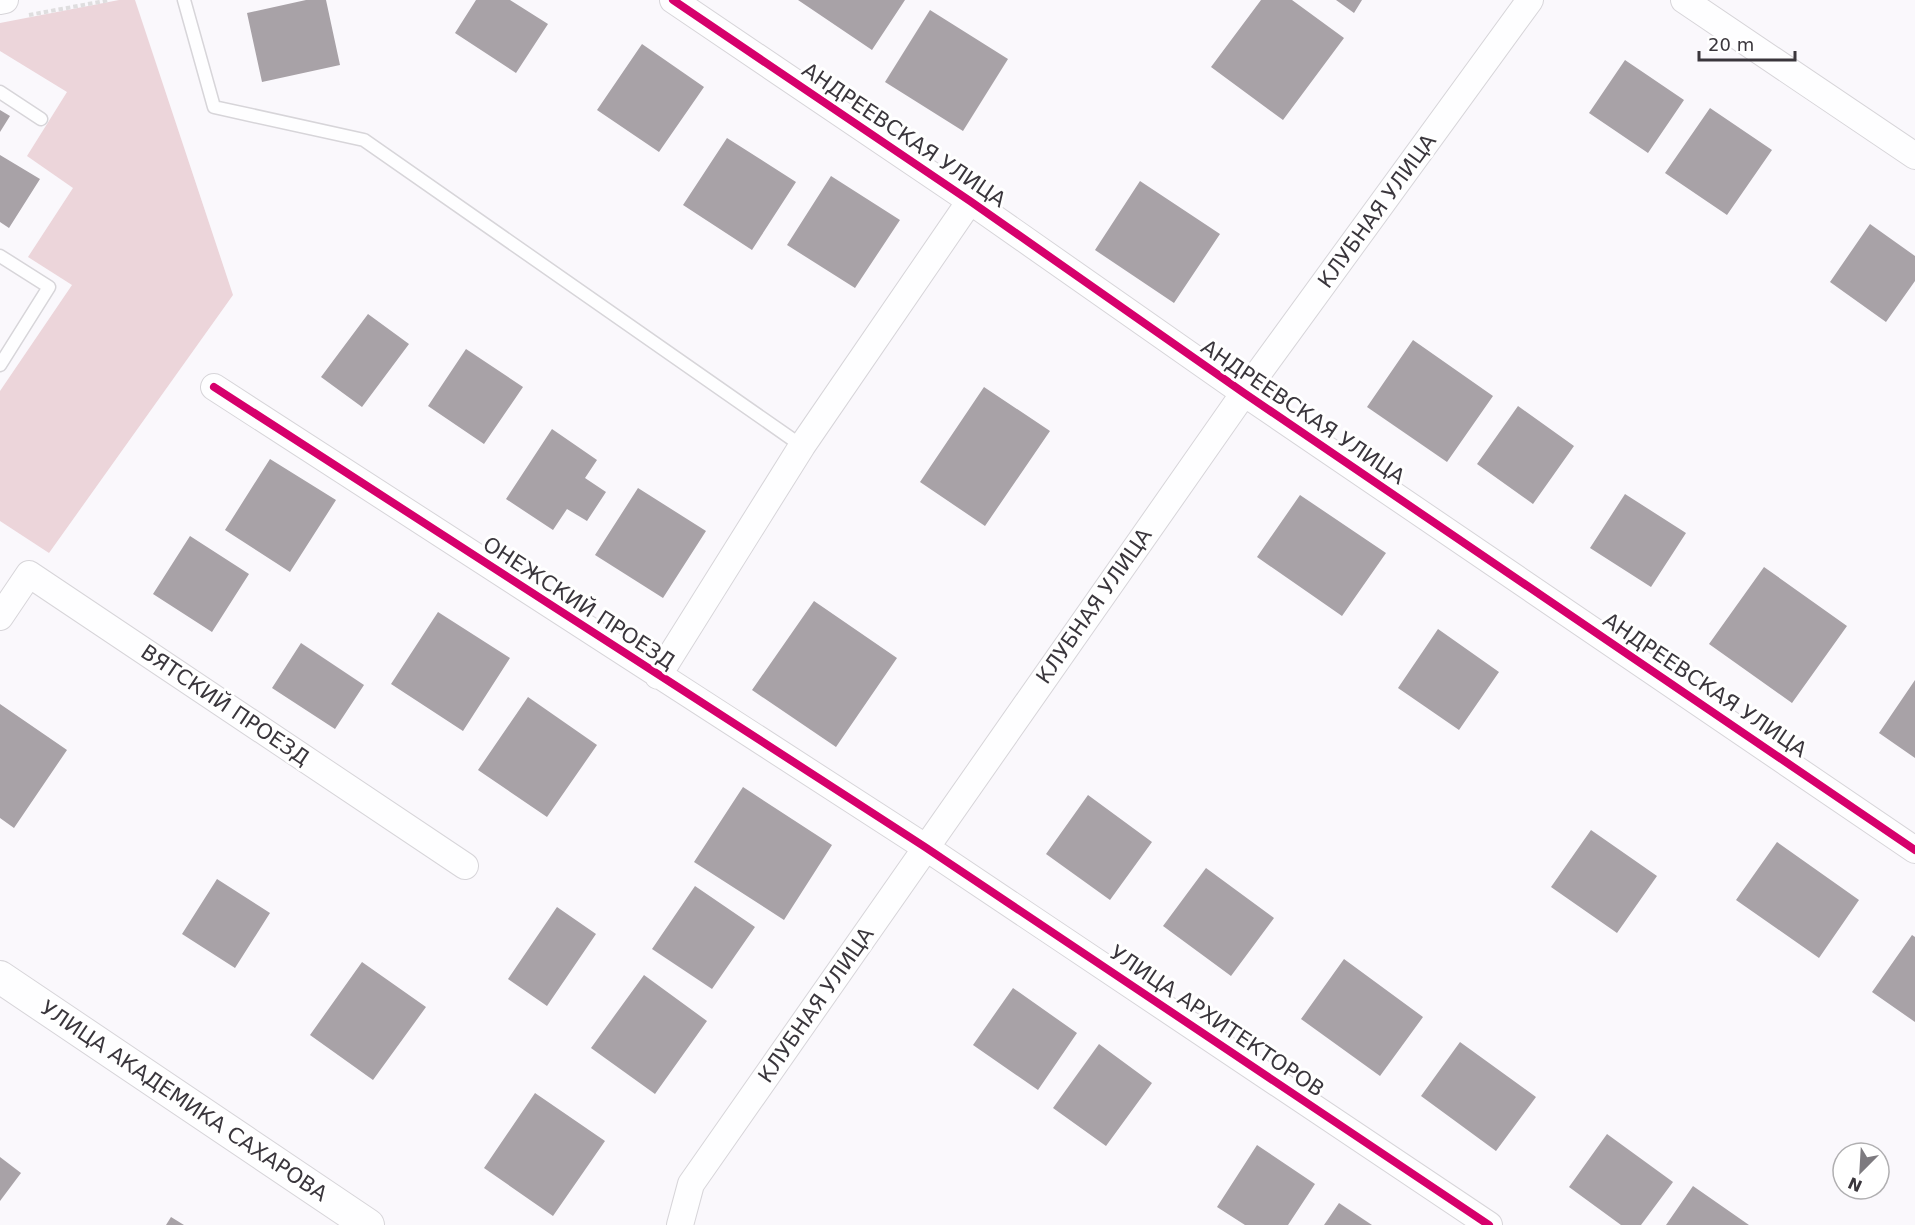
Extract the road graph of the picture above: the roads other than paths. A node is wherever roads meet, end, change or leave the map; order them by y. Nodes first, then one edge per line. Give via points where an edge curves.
1 (184, 0) edge
2 (674, 0) edge
3 (1530, 0) edge
4 (1684, 0) edge
5 (0, 1) edge
6 (14, 8) edge
7 (0, 92) edge
8 (41, 119) dead end
9 (1915, 156) edge
10 (970, 201) junction
11 (0, 256) edge
12 (0, 365) edge
13 (214, 387) dead end
14 (1244, 393) junction
15 (802, 446) junction
16 (0, 617) edge
17 (658, 676) junction
18 (925, 847) junction
19 (1915, 850) edge
20 (465, 866) dead end
21 (0, 977) edge
22 (368, 1225) edge
23 (680, 1225) edge
24 (1489, 1225) edge

1 - 15 lane via 214,107 364,140
2 - 10 street, АНДРЕЕВСКАЯ УЛИЦА
3 - 14 street, КЛУБНАЯ УЛИЦА
4 - 9 street
5 - 6 street
7 - 8 lane
10 - 14 street, АНДРЕЕВСКАЯ УЛИЦА
10 - 15 street
11 - 12 lane via 49,287
13 - 17 street, ОНЕЖСКИЙ ПРОЕЗД
14 - 18 street, КЛУБНАЯ УЛИЦА
14 - 19 street, АНДРЕЕВСКАЯ УЛИЦА
15 - 17 street
16 - 20 street, ВЯТСКИЙ ПРОЕЗД via 29,574
17 - 18 street, ОНЕЖСКИЙ ПРОЕЗД
18 - 23 street, КЛУБНАЯ УЛИЦА via 691,1185
18 - 24 street, УЛИЦА АРХИТЕКТОРОВ
21 - 22 street, УЛИЦА АКАДЕМИКА САХАРОВА

